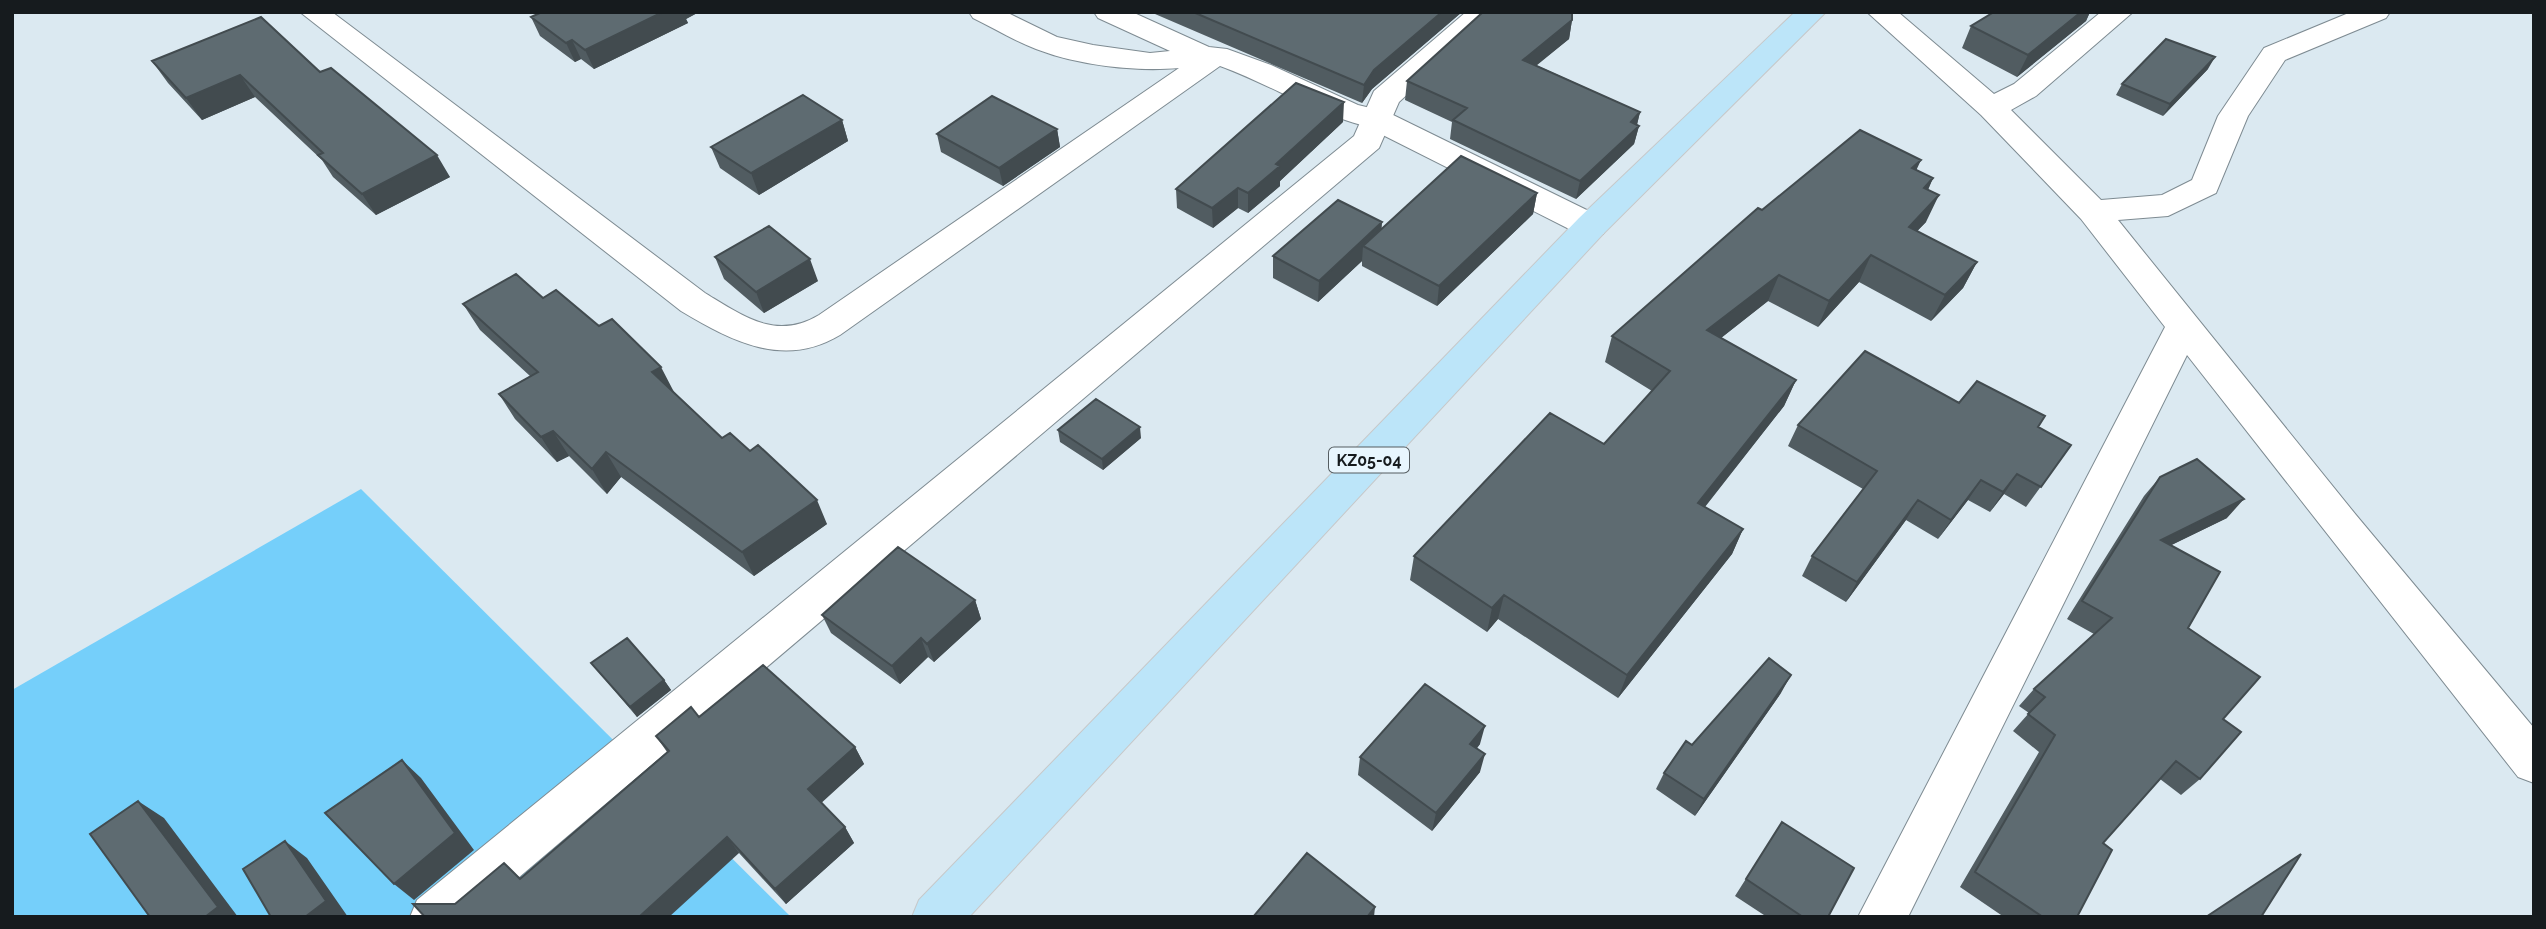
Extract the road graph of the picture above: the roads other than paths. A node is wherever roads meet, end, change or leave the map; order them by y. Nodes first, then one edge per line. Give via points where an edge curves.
1 (314, 12) edge
2 (983, 12) edge
3 (1483, 12) edge
4 (1812, 12) edge
5 (1881, 12) edge
6 (2119, 12) edge
7 (2320, 12) edge
8 (2376, 12) edge
9 (1121, 14) edge
10 (2274, 54) junction
11 (1212, 56) junction
12 (1992, 108) junction
13 (1376, 119) junction
14 (2094, 211) junction
15 (1591, 226) junction
16 (2184, 325) junction
17 (2534, 762) edge
18 (433, 917) edge
19 (936, 917) edge
20 (1882, 917) edge

1 - 11 street via 693,302 751,335 785,340 817,332 852,310
2 - 11 street via 1047,44 1093,54 1150,62
3 - 13 street via 1385,98
4 - 15 main road, KZ05-04
5 - 12 street
6 - 12 street via 2025,90
7 - 10 street
8 - 10 street
9 - 11 street
10 - 14 street via 2232,116 2205,186 2168,205
11 - 13 street via 1261,71 1348,112
12 - 14 street
13 - 15 street
13 - 18 street via 1368,141
14 - 16 street
15 - 19 main road, KZ05-04
16 - 17 street
16 - 20 street

